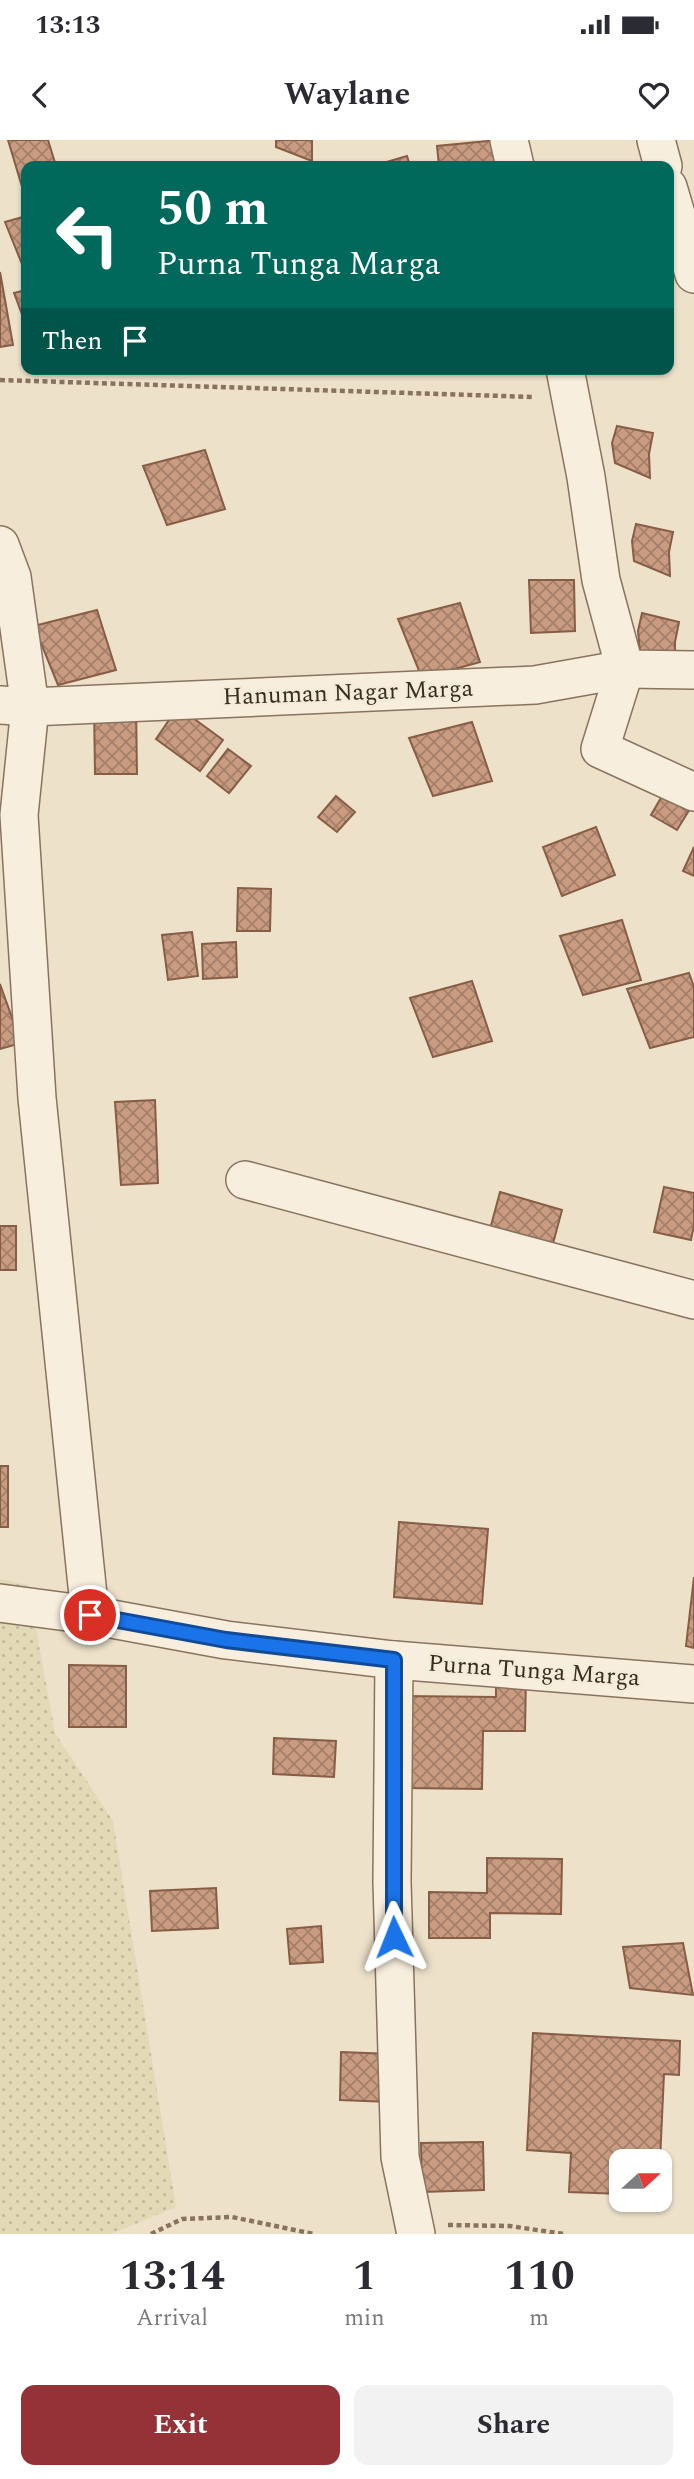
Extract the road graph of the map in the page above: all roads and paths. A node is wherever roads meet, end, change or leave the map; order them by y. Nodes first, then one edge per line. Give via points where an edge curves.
1 (509, 140) edge
2 (656, 140) edge
3 (514, 161) edge
4 (662, 161) edge
5 (674, 207) edge
6 (694, 274) edge
7 (0, 380) edge
8 (568, 384) edge
9 (0, 545) edge
10 (625, 669) junction
11 (694, 670) edge
12 (15, 706) edge
13 (694, 792) edge
14 (244, 1180) dead end
15 (694, 1300) edge
16 (0, 1603) edge
17 (90, 1615) junction
18 (394, 1660) junction
19 (694, 1684) edge
20 (429, 2231) edge
21 (151, 2234) edge
22 (314, 2234) edge
23 (564, 2234) edge

1 - 3 street
2 - 4 street
5 - 6 street
7 - 8 path
8 - 10 street via 601,580
9 - 12 street via 12,577
10 - 11 street, Hanuman Nagar Marga
10 - 12 street, Hanuman Nagar Marga via 535,685
10 - 13 street via 600,749
12 - 17 street via 36,1086
14 - 15 street
16 - 17 street, Purna Tunga Marga
17 - 18 street, Purna Tunga Marga via 226,1640
18 - 19 street, Purna Tunga Marga
18 - 20 street via 392,1882 400,2157
20 - 23 path via 451,2223
21 - 22 path via 182,2219 232,2217

